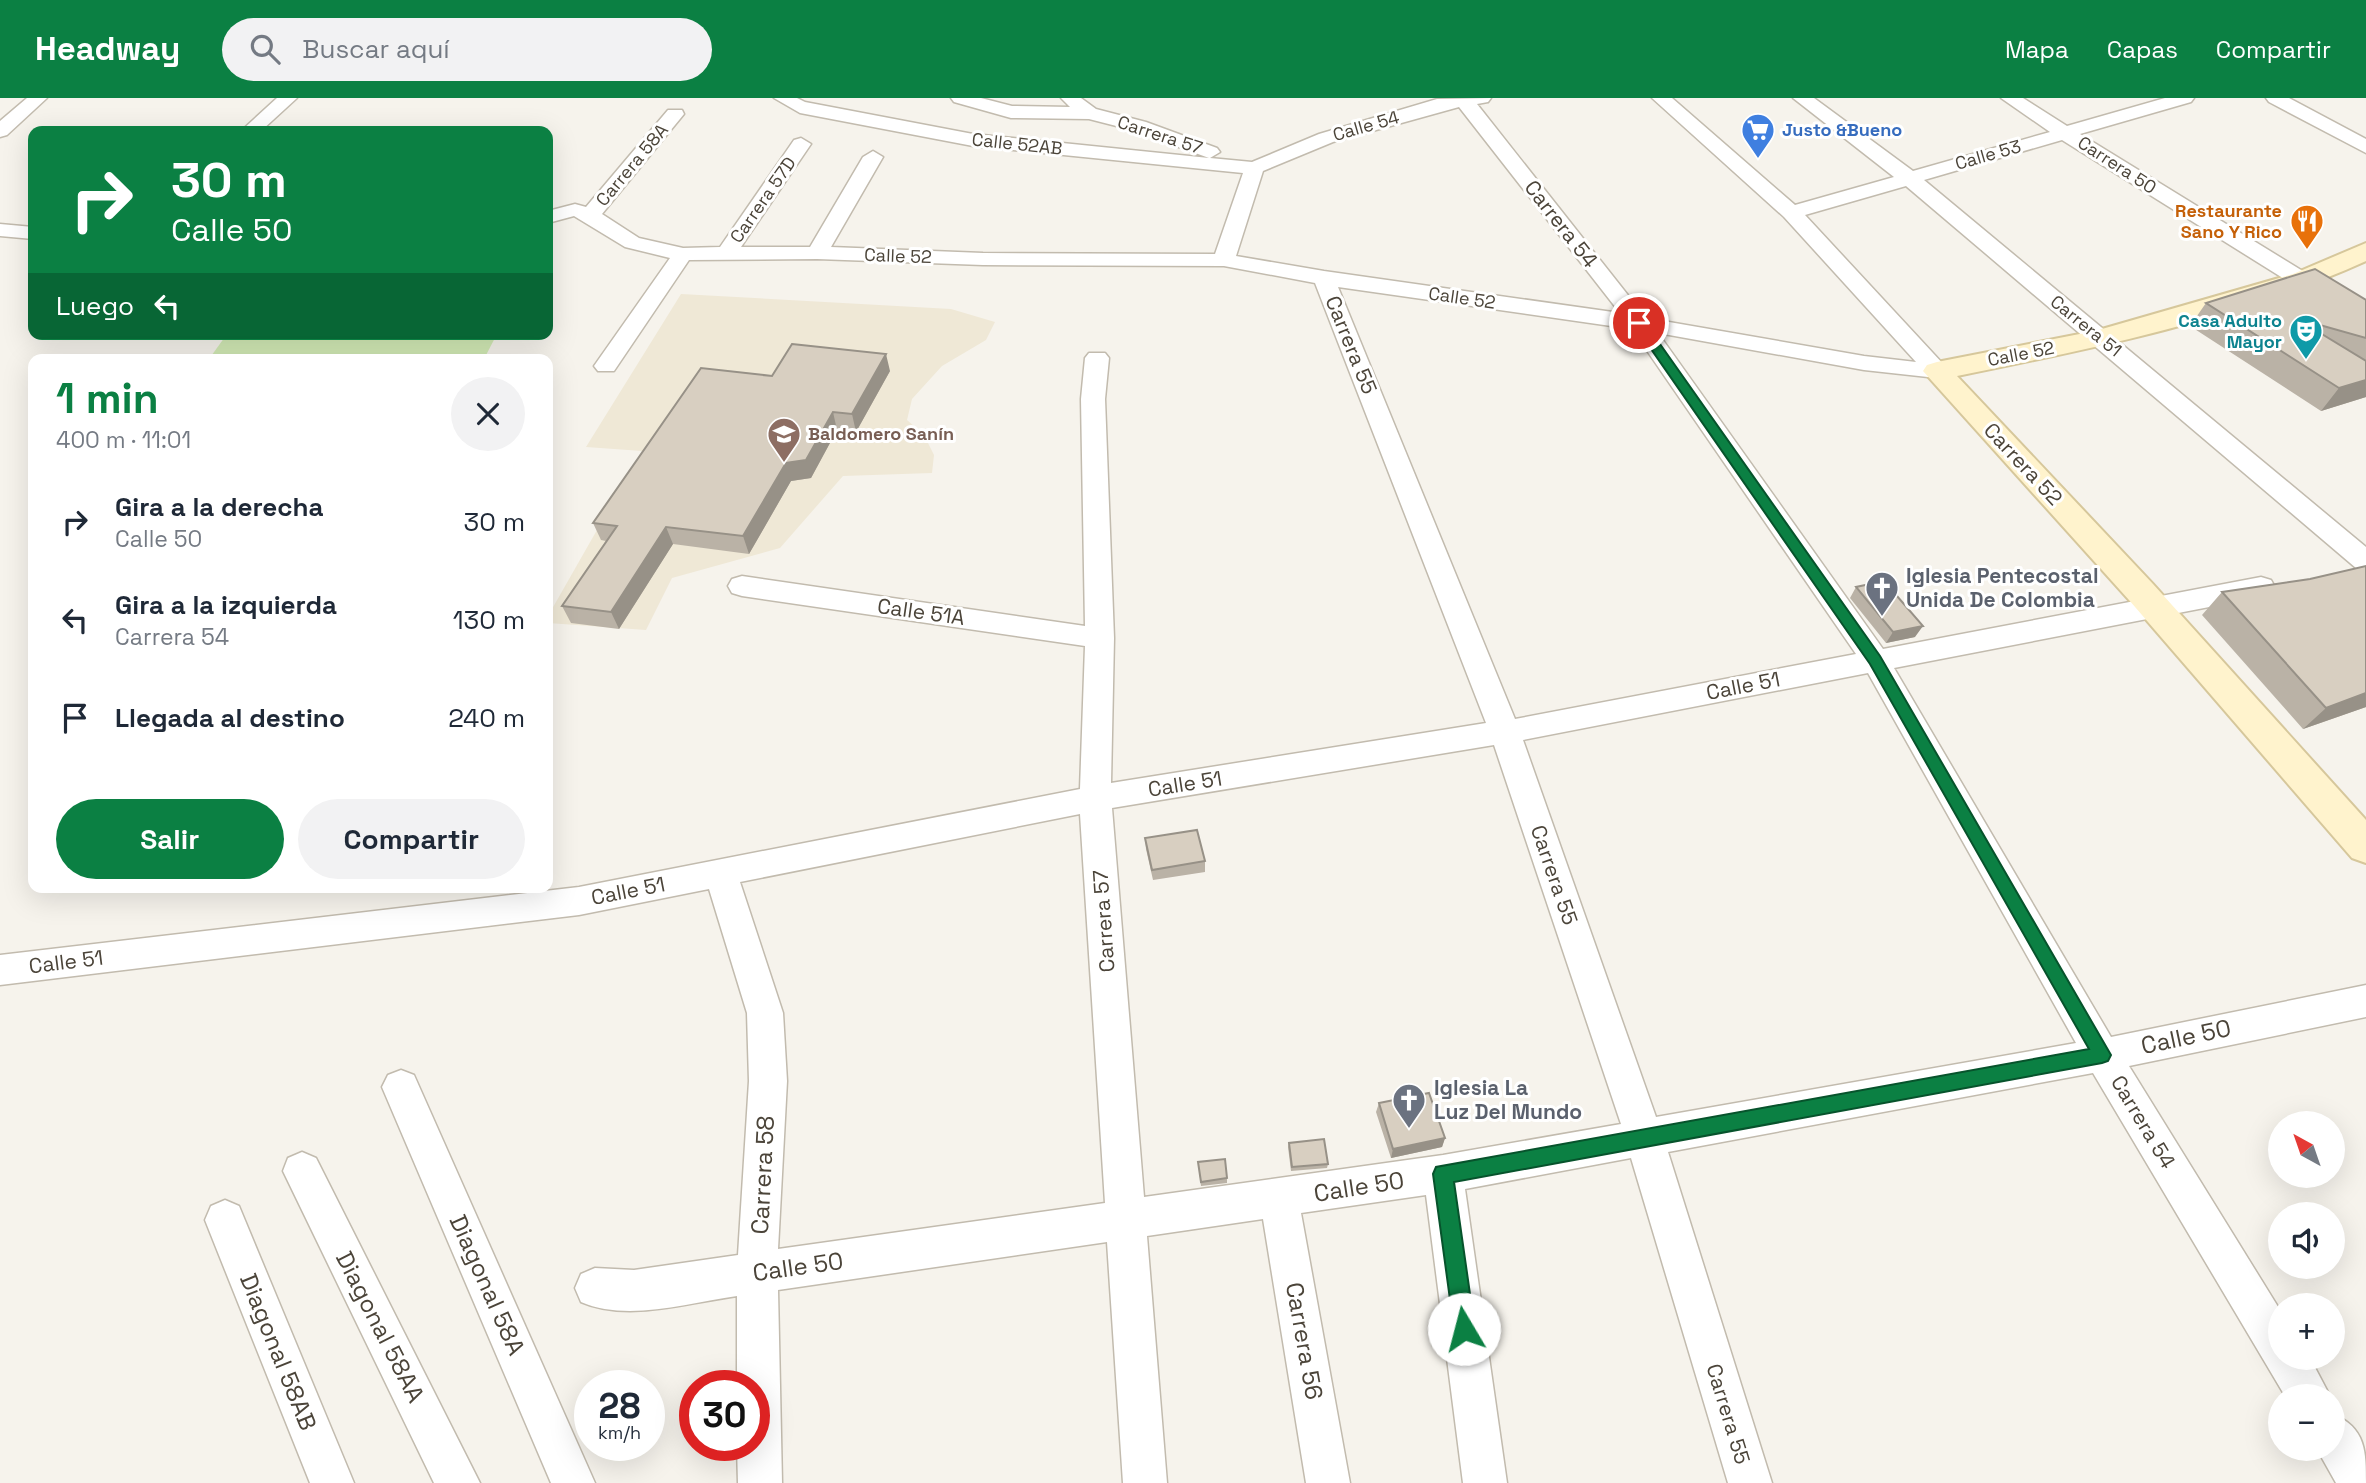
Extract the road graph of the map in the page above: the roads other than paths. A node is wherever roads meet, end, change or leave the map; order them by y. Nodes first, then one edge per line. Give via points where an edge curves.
1 (38, 98) edge
2 (288, 98) edge
3 (783, 98) edge
4 (960, 98) edge
5 (1070, 98) edge
6 (1661, 98) edge
7 (1802, 98) edge
8 (2011, 98) edge
9 (2185, 98) edge
10 (2275, 98) edge
11 (1470, 99) edge
12 (1088, 113) junction
13 (675, 114) dead end
14 (256, 126) edge
15 (0, 131) edge
16 (2066, 132) junction
17 (801, 144) dead end
18 (2366, 147) edge
19 (873, 156) dead end
20 (1254, 168) junction
21 (1909, 178) junction
22 (1791, 213) junction
23 (590, 215) junction
24 (553, 216) edge
25 (0, 230) edge
26 (28, 233) edge
27 (2366, 251) edge
28 (817, 253) junction
29 (683, 254) junction
30 (725, 255) junction
31 (1224, 260) junction
32 (1324, 278) junction
33 (2302, 280) junction
34 (2366, 320) edge
35 (1639, 323) junction
36 (2099, 339) junction
37 (1097, 358) dead end
38 (606, 366) dead end
39 (1937, 371) junction
40 (2366, 561) edge
41 (2287, 583) edge
42 (742, 586) dead end
43 (2153, 606) junction
44 (1100, 638) junction
45 (1875, 660) junction
46 (1505, 732) junction
47 (1094, 798) junction
48 (2366, 847) edge
49 (721, 874) junction
50 (0, 970) edge
51 (2366, 1001) edge
52 (2102, 1055) junction
53 (401, 1087) dead end
54 (1644, 1138) junction
55 (302, 1171) dead end
56 (1443, 1174) junction
57 (1279, 1199) junction
58 (225, 1220) dead end
59 (1128, 1220) junction
60 (757, 1273) junction
61 (595, 1288) dead end
62 (2268, 1329) edge
63 (2345, 1456) edge
64 (332, 1483) edge
65 (458, 1483) edge
66 (573, 1483) edge
67 (760, 1483) edge
68 (1145, 1483) edge
69 (1328, 1483) edge
70 (1485, 1483) edge
71 (1750, 1483) edge
72 (2361, 1483) edge

1 - 15 street
2 - 14 street
3 - 20 street, Calle 52AB via 800,107 973,140
4 - 12 street via 1011,112
5 - 12 street, Carrera 57
6 - 22 street, Carrera 52
7 - 21 street, Carrera 51
8 - 16 street, Carrera 50
9 - 16 street, Calle 53
10 - 18 street
11 - 20 street, Calle 54 via 1326,138
11 - 35 street, Carrera 54
12 - 20 street, Carrera 57 via 1139,126
13 - 23 street, Carrera 58A
16 - 21 street, Calle 53
16 - 33 street, Carrera 50
17 - 30 street, Carrera 57D
19 - 28 street
20 - 31 street
21 - 22 street, Calle 53
21 - 36 street, Carrera 51
22 - 39 street, Carrera 52
23 - 24 street via 575,210
23 - 29 street, Calle 52 via 632,243
25 - 26 street
27 - 33 street, Calle 52
28 - 30 street, Calle 52
28 - 31 street, Calle 52
29 - 30 street, Calle 52
29 - 38 street
31 - 32 street, Calle 52
32 - 35 street, Calle 52
32 - 46 street, Carrera 55
33 - 34 street, Carrera 50
33 - 36 street, Calle 52
35 - 39 street, Calle 52 via 1864,363
35 - 45 street, Carrera 54
36 - 39 street, Calle 52
36 - 40 street, Carrera 51
37 - 44 street, Carrera 57 via 1093,399
39 - 43 street, Carrera 52
41 - 43 street, Calle 51
42 - 44 street, Calle 51A
43 - 45 street, Calle 51
43 - 48 street, Carrera 52
44 - 47 street, Carrera 57
45 - 46 street, Calle 51
45 - 52 street, Carrera 54
46 - 47 street, Calle 51
46 - 54 street, Carrera 55
47 - 49 street, Calle 51
47 - 59 street, Carrera 57
49 - 50 street, Calle 51 via 579,901
49 - 60 street, Carrera 58 via 765,1013 768,1082
51 - 52 street, Calle 50
52 - 54 street, Calle 50
52 - 62 street, Carrera 54
53 - 66 street, Diagonal 58A
54 - 56 street, Calle 50
54 - 71 street, Carrera 55
55 - 65 street, Diagonal 58AA
56 - 57 street, Calle 50
56 - 70 street
57 - 59 street, Calle 50
57 - 69 street, Carrera 56
58 - 64 street, Diagonal 58AB
59 - 60 street, Calle 50
59 - 68 street, Carrera 57
60 - 61 street, Calle 50 via 634,1290
60 - 67 street, Carrera 58
63 - 72 street

